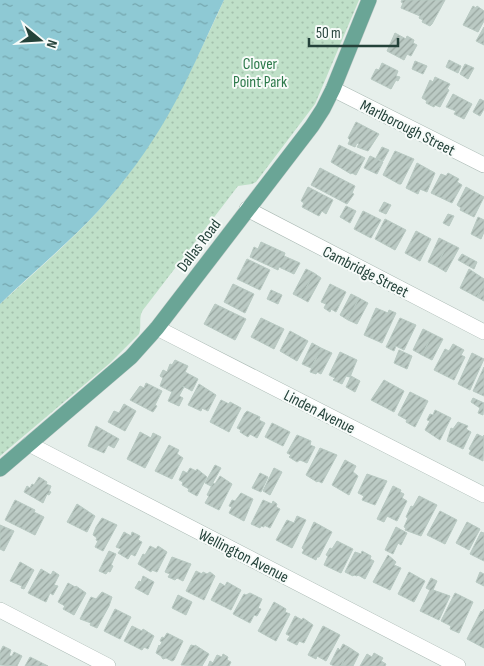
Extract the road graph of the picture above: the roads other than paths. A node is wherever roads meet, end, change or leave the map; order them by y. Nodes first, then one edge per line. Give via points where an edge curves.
1 (369, 0) edge
2 (333, 89) junction
3 (484, 165) edge
4 (247, 210) junction
5 (157, 328) junction
6 (484, 332) edge
7 (29, 444) junction
8 (0, 469) edge
9 (484, 495) edge
10 (0, 610) edge
11 (108, 666) edge
12 (458, 666) edge

1 - 2 main road, Dallas Road
2 - 3 street, Marlborough Street
2 - 4 main road, Dallas Road via 312,126
4 - 5 main road, Dallas Road
4 - 6 street, Cambridge Street
5 - 7 main road, Dallas Road via 131,357
5 - 9 street, Linden Avenue
7 - 8 main road, Dallas Road
7 - 12 street, Wellington Avenue
10 - 11 street

